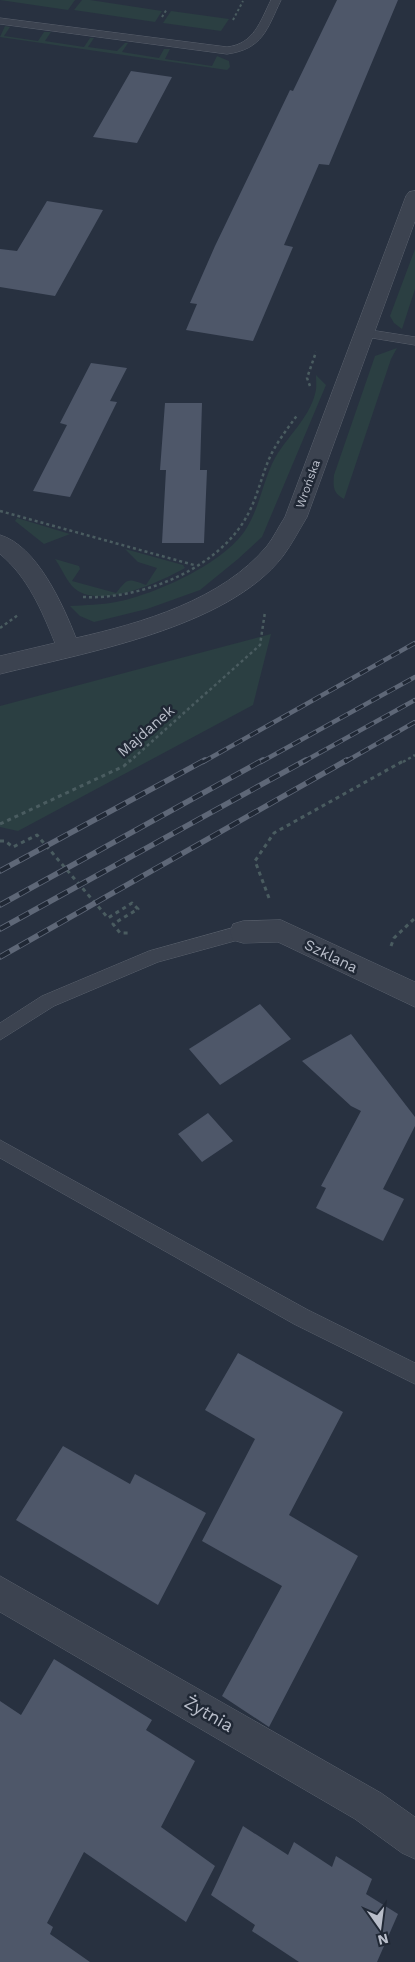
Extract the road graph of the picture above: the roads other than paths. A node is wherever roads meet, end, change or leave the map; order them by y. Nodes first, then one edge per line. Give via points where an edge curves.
1 (276, 0) edge
2 (0, 21) edge
3 (415, 196) edge
4 (410, 223) edge
5 (364, 333) junction
6 (415, 341) edge
7 (0, 543) edge
8 (68, 647) junction
9 (0, 664) edge
10 (243, 932) joint
11 (415, 995) edge
12 (0, 1032) edge
13 (0, 1148) edge
14 (415, 1374) edge
15 (0, 1593) edge
16 (415, 1840) edge

1 - 2 lane via 254,43 236,51
3 - 4 street, Wrońska
4 - 5 street, Wrońska
5 - 6 lane
5 - 8 street, Wrońska via 296,516 284,541 272,556 237,585 190,611 143,628
7 - 8 street via 22,561 40,585
8 - 9 street, Wrońska
10 - 11 street, Szklana via 282,931
10 - 12 lane via 155,956 48,1001
13 - 14 lane via 301,1317
15 - 16 street, Żytnia via 368,1806

